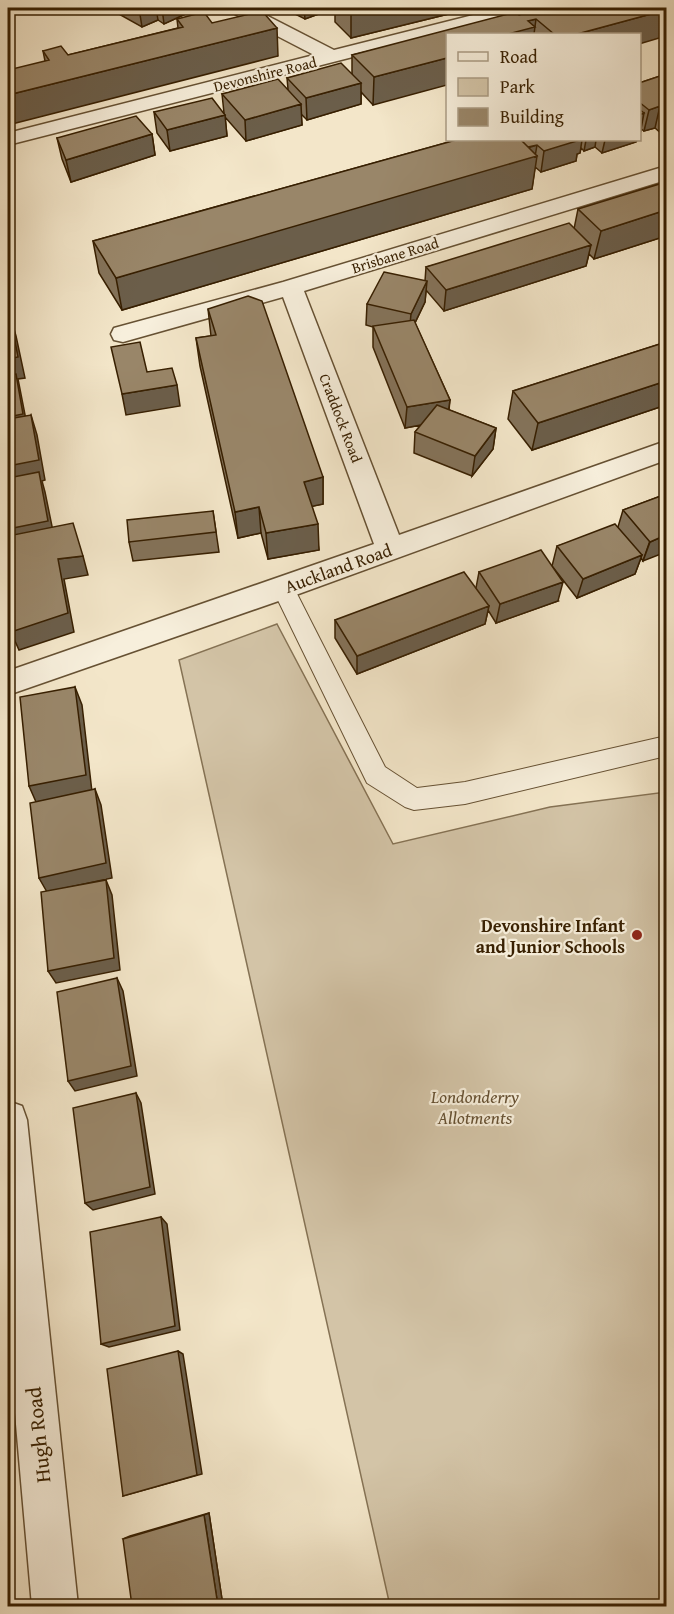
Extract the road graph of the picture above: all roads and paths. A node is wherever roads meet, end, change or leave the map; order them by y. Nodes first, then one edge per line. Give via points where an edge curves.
1 (238, 8) edge
2 (522, 8) edge
3 (333, 57) junction
4 (8, 139) edge
5 (666, 173) edge
6 (291, 287) junction
7 (123, 334) dead end
8 (666, 450) edge
9 (390, 550) junction
10 (283, 588) junction
11 (8, 683) edge
12 (666, 746) edge
13 (8, 1120) edge
14 (55, 1606) edge

1 - 3 street
2 - 3 street, Devonshire Road
3 - 4 street, Devonshire Road
5 - 6 street, Brisbane Road
6 - 7 street, Brisbane Road
6 - 9 street, Craddock Road
8 - 9 street, Auckland Road
9 - 10 street, Auckland Road
10 - 11 street, Auckland Road
10 - 12 lane via 376,775 414,799 465,793
13 - 14 street, Hugh Road

